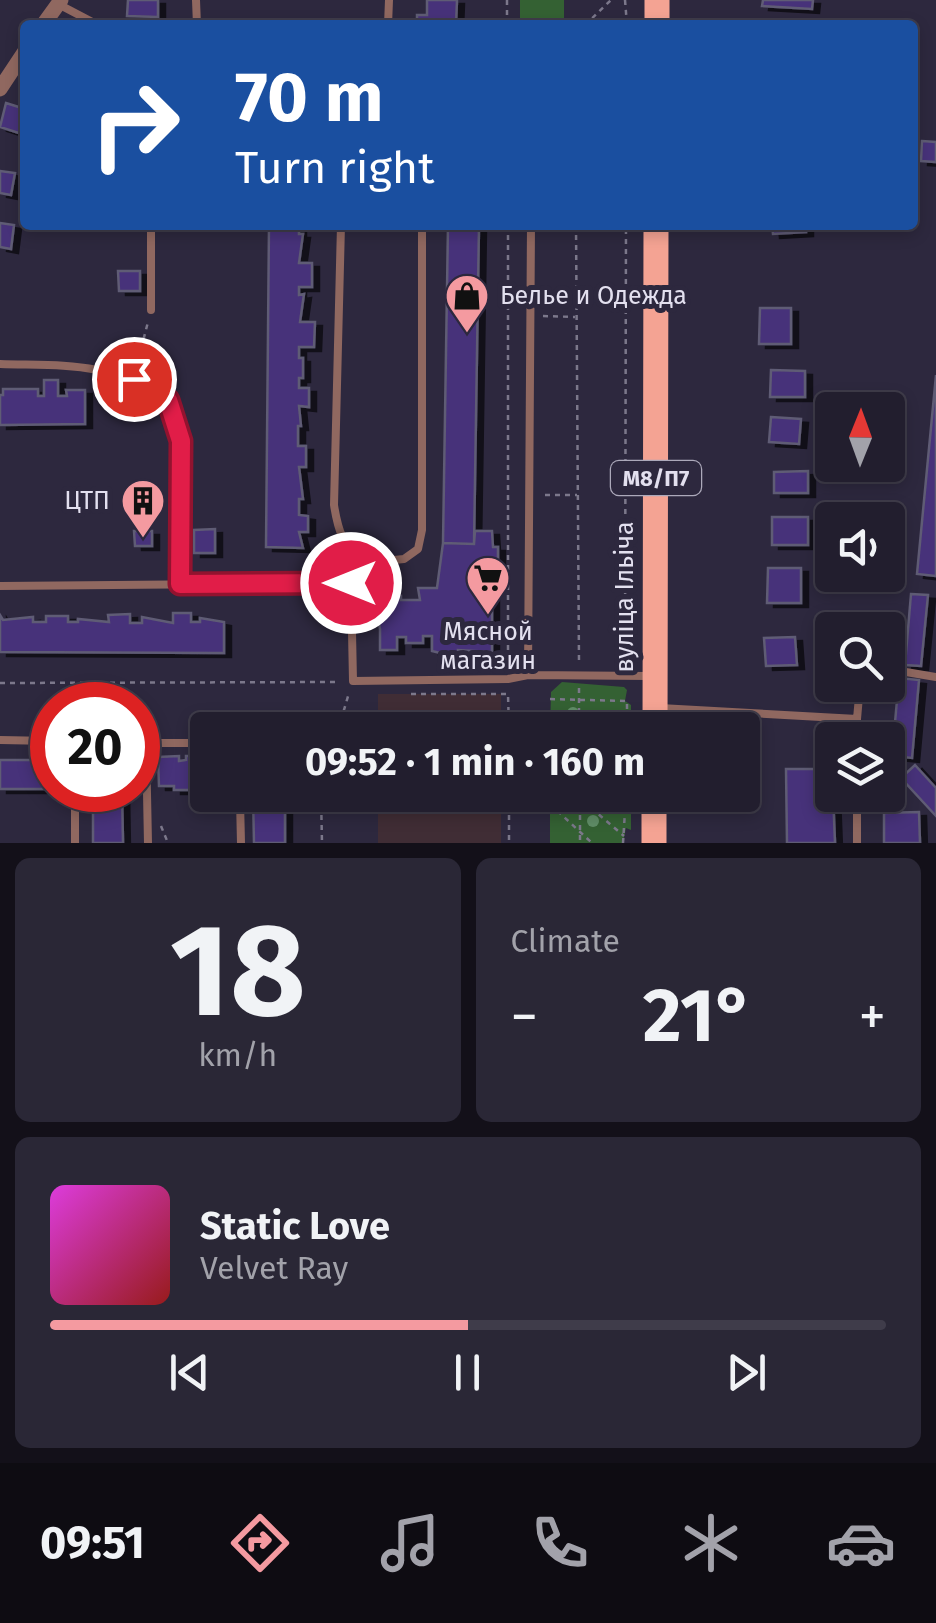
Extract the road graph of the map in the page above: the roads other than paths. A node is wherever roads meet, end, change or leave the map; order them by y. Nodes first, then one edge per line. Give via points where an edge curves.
1 (59, 2) edge
2 (90, 20) edge
3 (20, 59) edge
4 (0, 90) edge
5 (151, 230) edge
6 (341, 230) edge
7 (422, 230) edge
8 (531, 230) edge
9 (656, 230) edge
10 (151, 310) road end
11 (0, 364) edge
12 (364, 563) junction
13 (351, 583) junction
14 (180, 584) junction
15 (0, 586) edge
16 (905, 672) edge
17 (528, 675) junction
18 (655, 676) junction
19 (936, 677) edge
20 (858, 702) edge
21 (655, 712) edge
22 (760, 719) edge
23 (857, 719) joint
24 (0, 740) edge
25 (30, 741) edge
26 (160, 743) edge
27 (190, 743) edge
28 (76, 812) edge
29 (146, 812) edge
30 (240, 812) edge
31 (654, 812) edge
32 (857, 812) edge
33 (76, 843) edge
34 (148, 843) edge
35 (241, 843) edge
36 (654, 843) edge
37 (856, 843) edge

1 - 2 lane
3 - 4 street
5 - 10 lane
6 - 12 lane via 334,505 346,549
7 - 12 lane via 422,530 418,549 404,559
8 - 17 lane
9 - 18 main road, вуліца Ільіча / М8/П7
11 - 14 lane via 92,366 134,379 168,400 181,441
12 - 13 lane
13 - 14 lane
13 - 17 lane via 353,682
14 - 15 lane
16 - 19 lane
17 - 18 lane
18 - 21 main road, вуліца Ільіча / М8/П7
20 - 23 lane
22 - 23 lane
24 - 25 lane
26 - 27 lane
28 - 33 lane
29 - 34 lane
30 - 35 lane
31 - 36 main road
32 - 37 lane

